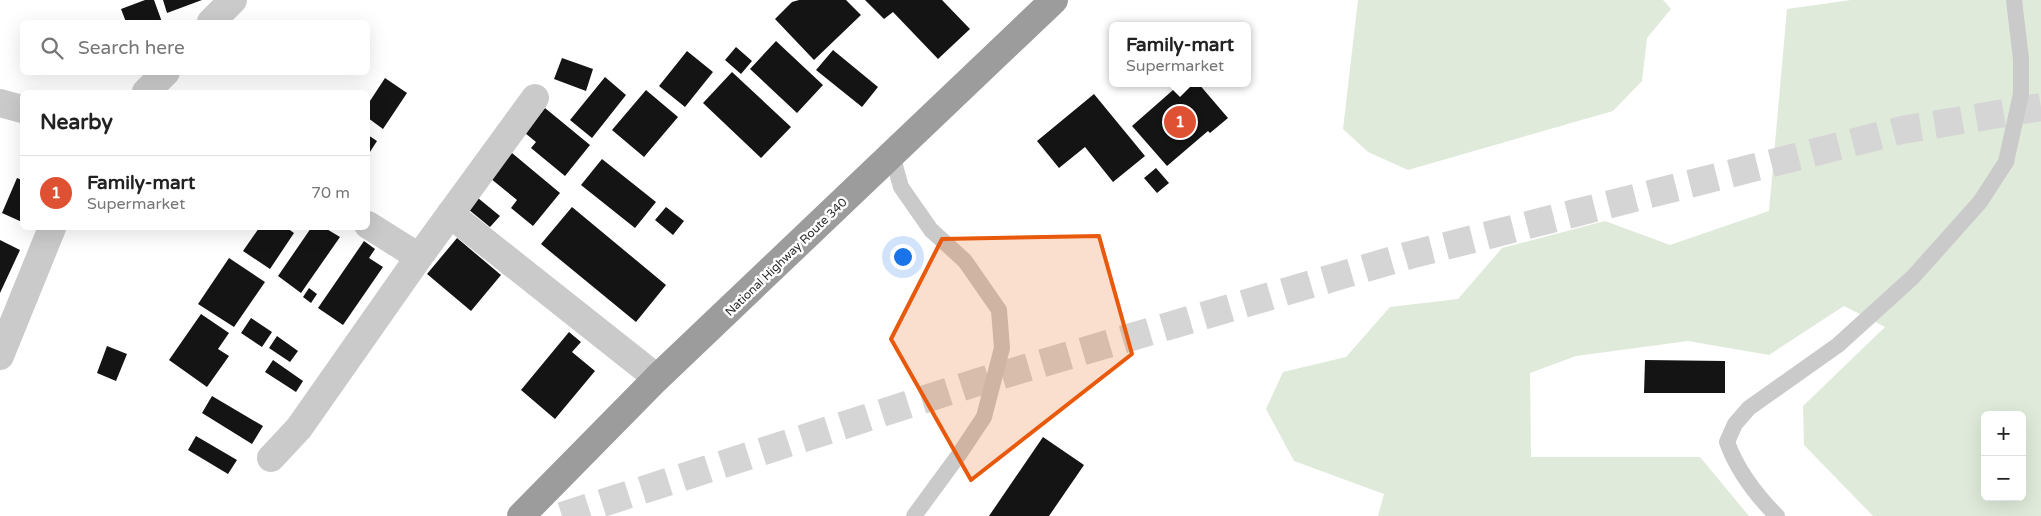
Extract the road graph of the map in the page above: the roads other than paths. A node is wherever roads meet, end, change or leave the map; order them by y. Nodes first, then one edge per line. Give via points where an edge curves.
1 (233, 0) edge
2 (1054, 0) edge
3 (2014, 0) edge
4 (213, 20) edge
5 (163, 75) edge
6 (148, 90) edge
7 (535, 98) dead end
8 (892, 155) junction
9 (450, 214) junction
10 (370, 226) edge
11 (51, 230) edge
12 (418, 257) junction
13 (0, 356) edge
14 (657, 378) junction
15 (271, 458) dead end
16 (521, 516) edge
17 (914, 516) edge
18 (1777, 516) edge

1 - 4 street
2 - 8 highway, National Highway Route 340
3 - 18 lane via 2021,59 2021,94 2006,162 1980,202 1913,277 1845,339 1749,408 1735,424 1727,442 1732,457 1760,499
5 - 6 street
7 - 9 street
8 - 14 highway, National Highway Route 340
8 - 17 lane via 901,187 931,230 965,261 999,310 1002,348 984,417
9 - 12 street
9 - 14 street
10 - 12 street
11 - 13 street
12 - 15 street via 299,428
14 - 16 highway, National Highway Route 340

